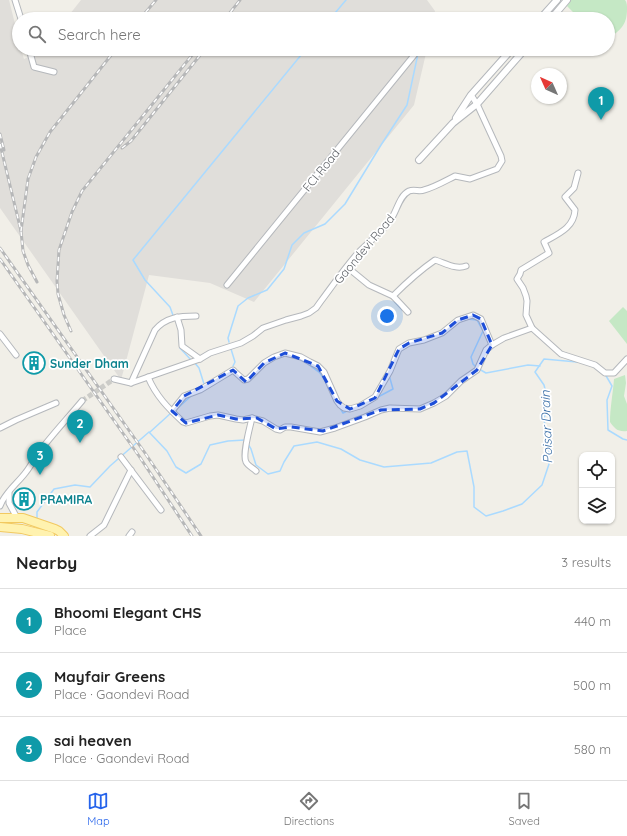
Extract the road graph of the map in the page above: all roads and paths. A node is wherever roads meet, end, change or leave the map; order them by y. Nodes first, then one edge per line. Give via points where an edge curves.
1 (15, 0) edge
2 (557, 0) edge
3 (567, 0) edge
4 (551, 6) junction
5 (19, 12) edge
6 (546, 12) edge
7 (556, 12) joint
8 (31, 56) edge
9 (413, 56) edge
10 (506, 56) edge
11 (519, 56) edge
12 (54, 72) dead end
13 (471, 95) junction
14 (477, 104) junction
15 (453, 123) junction
16 (419, 160) dead end
17 (578, 173) dead end
18 (466, 266) dead end
19 (347, 267) junction
20 (227, 285) dead end
21 (393, 296) junction
22 (408, 312) dead end
23 (196, 316) dead end
24 (174, 318) junction
25 (532, 328) junction
26 (0, 334) edge
27 (492, 345) junction
28 (16, 355) dead end
29 (200, 359) junction
30 (627, 359) edge
31 (148, 377) junction
32 (114, 379) dead end
33 (132, 383) junction
34 (82, 401) tunnel mouth
35 (56, 403) dead end
36 (172, 411) junction
37 (252, 418) junction
38 (0, 428) edge
39 (120, 457) dead end
40 (131, 470) junction
41 (256, 471) dead end
42 (8, 492) junction
43 (0, 506) edge
44 (161, 510) dead end
45 (0, 518) edge
46 (20, 518) junction
47 (0, 527) edge
48 (53, 532) edge
49 (64, 536) edge
50 (90, 536) edge

1 - 5 street
2 - 4 street
3 - 7 street
4 - 6 street
4 - 7 street
8 - 12 street via 34,67
9 - 20 street, FCI Road
10 - 13 street
11 - 14 street
13 - 14 street
13 - 15 street
14 - 15 street
14 - 19 street, Gaondevi Road via 501,156 500,166 470,179 455,176 423,191 411,190 402,198 386,226
15 - 16 street
17 - 25 street via 574,188 565,197 575,210 570,224 562,232 544,242 550,253 521,270 517,279 526,296 526,315
18 - 21 street via 461,268 435,260
19 - 21 street via 369,284
19 - 29 street, Gaondevi Road via 322,301 309,313 262,328 241,343
21 - 22 street
23 - 24 street
24 - 29 street via 181,330 182,346
24 - 33 street via 155,330
25 - 27 street
25 - 30 street via 561,354 595,365 605,373 614,373
26 - 28 street
27 - 36 street via 481,319 473,315 458,320 442,334 409,343 399,350 375,398 350,409 344,408 337,401 324,372 318,366 301,357 285,353 264,363 248,379 244,380 232,370 200,390 184,396
27 - 37 street via 486,350 478,368 446,396 425,407 381,410 320,432 291,427 280,430
29 - 31 street, Gaondevi Road
31 - 33 street, Gaondevi Road
31 - 36 street via 155,391
32 - 33 street
34 - 42 street
35 - 38 street
36 - 37 street via 186,423 210,416 236,420
37 - 41 street via 245,461
39 - 40 street
40 - 44 street
40 - 50 street via 104,525
42 - 43 street
42 - 46 street via 10,503
45 - 46 main road
46 - 48 main road
47 - 48 main road
48 - 49 main road via 59,530

